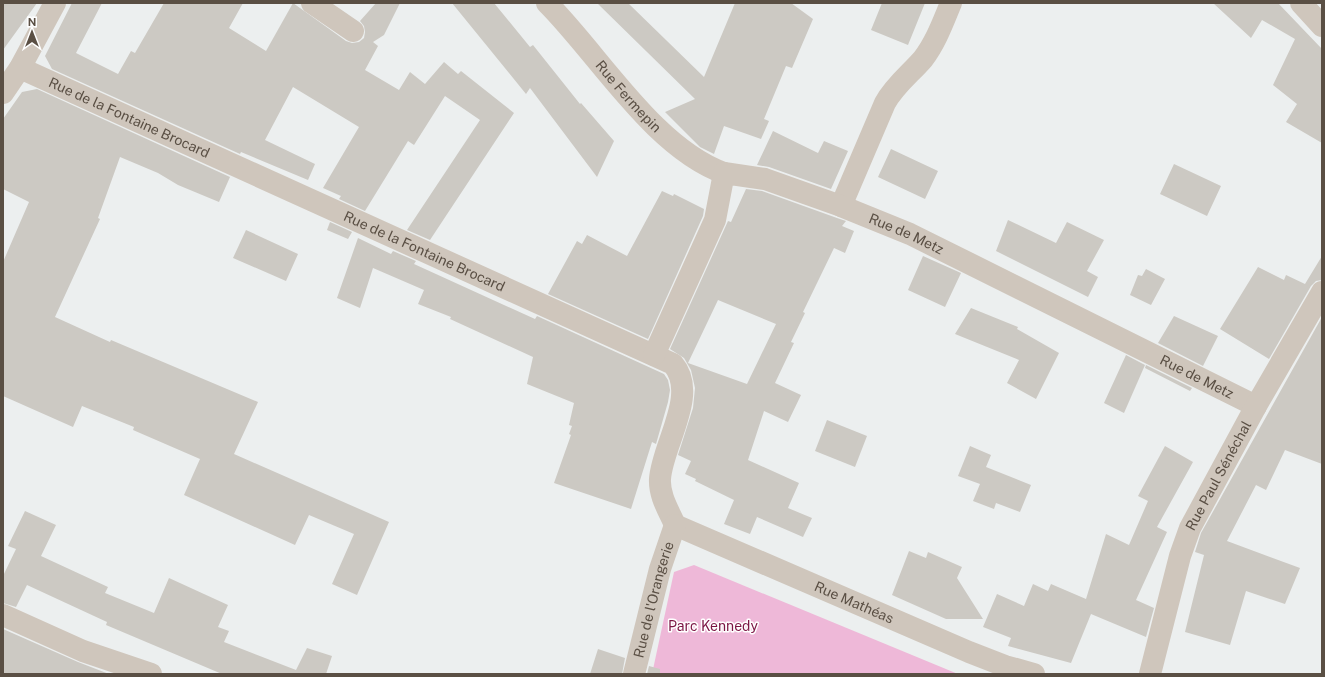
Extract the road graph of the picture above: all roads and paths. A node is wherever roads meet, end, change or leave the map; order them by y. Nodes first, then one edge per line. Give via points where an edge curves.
1 (55, 3) edge
2 (312, 3) edge
3 (547, 3) edge
4 (951, 3) edge
5 (1301, 3) edge
6 (1322, 26) edge
7 (353, 31) dead end
8 (20, 68) junction
9 (3, 93) edge
10 (724, 173) junction
11 (841, 206) junction
12 (1322, 292) edge
13 (654, 355) junction
14 (1256, 406) junction
15 (676, 525) junction
16 (3, 615) edge
17 (151, 674) edge
18 (634, 674) edge
19 (1034, 674) edge
20 (1150, 674) edge

1 - 8 street
2 - 7 street
3 - 10 street, Rue Fermepin via 627,96 657,126 697,161
4 - 11 street via 933,44 922,60 891,91
5 - 6 street
8 - 9 street
8 - 13 street, Rue de la Fontaine Brocard
10 - 11 street, Rue de Metz via 765,179
10 - 13 street via 715,220
11 - 14 street, Rue de Metz via 930,243
12 - 14 street, Rue Paul Sénéchal
13 - 15 street, Rue de la Fontaine Brocard via 674,364 682,379 683,397 660,478 662,498
14 - 20 street, Rue Paul Sénéchal via 1190,528 1180,556
15 - 18 street, Rue de l'Orangerie via 660,569
15 - 19 street, Rue Mathéas via 969,652
16 - 17 street via 82,651

